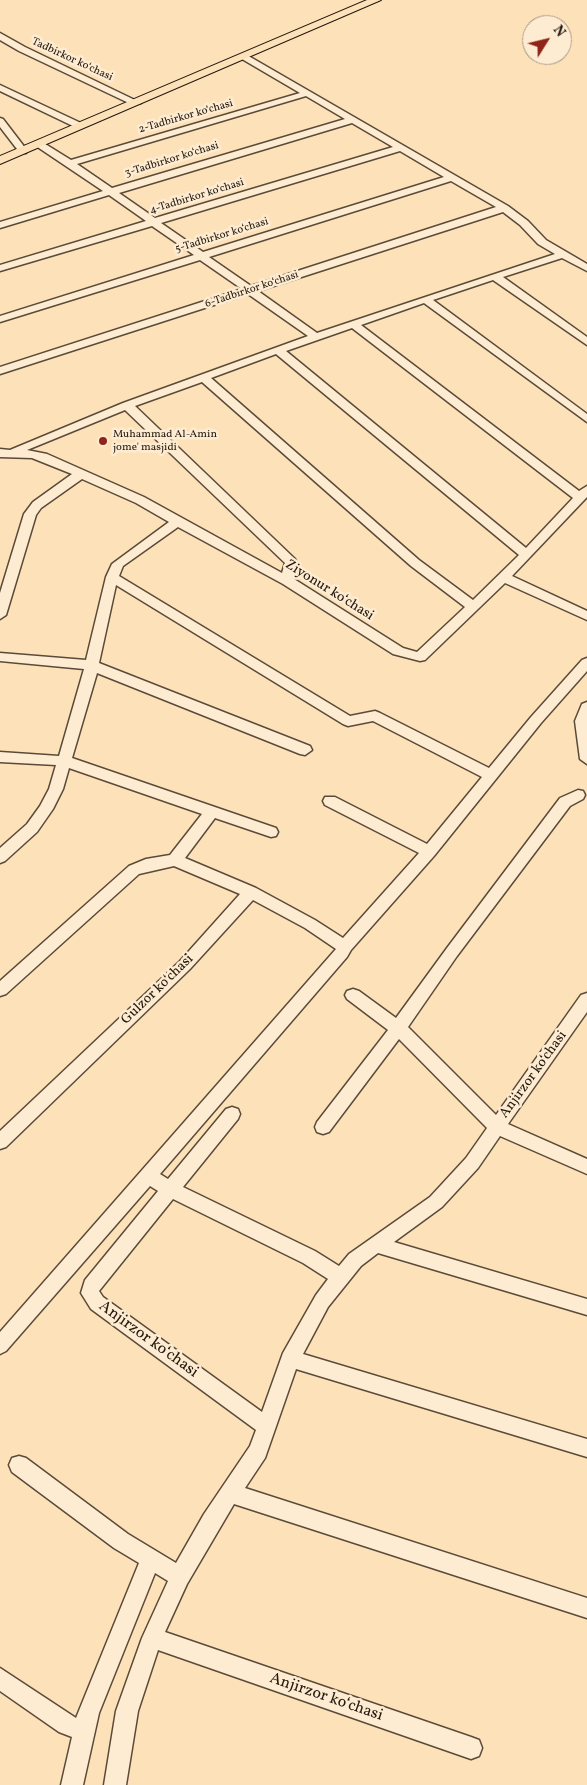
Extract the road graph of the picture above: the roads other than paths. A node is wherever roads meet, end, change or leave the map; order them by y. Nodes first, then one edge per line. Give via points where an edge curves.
1 (376, 0) edge
2 (0, 36) edge
3 (245, 56) junction
4 (0, 88) edge
5 (308, 93) junction
6 (136, 103) junction
7 (352, 120) junction
8 (0, 121) edge
9 (80, 126) junction
10 (39, 144) junction
11 (400, 148) junction
12 (23, 151) junction
13 (0, 160) edge
14 (70, 163) junction
15 (451, 178) junction
16 (110, 191) junction
17 (504, 208) junction
18 (154, 223) junction
19 (0, 225) edge
20 (564, 254) junction
21 (201, 256) junction
22 (0, 268) edge
23 (587, 268) edge
24 (494, 276) junction
25 (251, 291) junction
26 (425, 299) junction
27 (0, 319) edge
28 (353, 324) junction
29 (316, 337) junction
30 (587, 342) edge
31 (278, 350) junction
32 (0, 371) edge
33 (203, 378) junction
34 (127, 406) junction
35 (587, 419) edge
36 (4, 453) edge
37 (80, 474) junction
38 (583, 494) edge
39 (179, 521) junction
40 (527, 555) junction
41 (112, 577) junction
42 (503, 577) junction
43 (287, 580) junction
44 (474, 607) junction
45 (0, 615) edge
46 (587, 616) edge
47 (0, 657) edge
48 (587, 663) edge
49 (90, 665) junction
50 (587, 708) edge
51 (305, 750) dead end
52 (0, 757) edge
53 (587, 759) edge
54 (65, 761) junction
55 (492, 776) junction
56 (578, 795) dead end
57 (330, 800) dead end
58 (212, 811) junction
59 (271, 832) dead end
60 (429, 852) junction
61 (0, 857) edge
62 (175, 860) junction
63 (251, 892) junction
64 (344, 947) junction
65 (0, 990) edge
66 (353, 995) dead end
67 (587, 999) edge
68 (399, 1029) junction
69 (232, 1114) dead end
70 (323, 1127) dead end
71 (497, 1127) junction
72 (0, 1142) edge
73 (587, 1167) edge
74 (148, 1176) junction
75 (170, 1190) junction
76 (377, 1245) junction
77 (340, 1277) junction
78 (587, 1307) edge
79 (0, 1345) edge
80 (290, 1358) junction
81 (266, 1426) junction
82 (587, 1448) edge
83 (19, 1465) dead end
84 (230, 1493) junction
85 (150, 1560) junction
86 (180, 1577) junction
87 (587, 1608) edge
88 (152, 1638) junction
89 (0, 1678) edge
90 (85, 1731) junction
91 (471, 1748) dead end
92 (72, 1785) edge
93 (115, 1785) edge

1 - 3 main road
2 - 6 street, Tadbirkor koʻchasi
3 - 5 street
3 - 6 main road
4 - 9 street
5 - 7 street
5 - 14 street, 2-Tadbirkor koʻchasi
6 - 9 main road
7 - 11 street
7 - 16 street, 3-Tadbirkor koʻchasi
8 - 12 street
9 - 10 main road
10 - 12 main road
10 - 14 street
11 - 15 street
11 - 18 street, 4-Tadbirkor koʻchasi
12 - 13 main road
14 - 16 street
15 - 17 street
15 - 21 street, 5-Tadbirkor koʻchasi
16 - 18 street
16 - 19 street, 3-Tadbirkor koʻchasi
17 - 20 street via 524,222 542,242
17 - 25 street, 6-Tadbirkor koʻchasi
18 - 21 street
18 - 22 street, 4-Tadbirkor koʻchasi
20 - 23 street
20 - 24 street
21 - 25 street
21 - 27 street, 5-Tadbirkor koʻchasi
24 - 26 street
24 - 30 street
25 - 29 street
25 - 32 street, 6-Tadbirkor koʻchasi
26 - 28 street
26 - 35 street
28 - 29 street
28 - 38 street
29 - 31 street
31 - 33 street
31 - 40 street
33 - 34 street
33 - 44 street via 415,563
34 - 36 street
34 - 43 street via 291,562
36 - 37 street, Ziyonur koʻchasi via 33,454
37 - 39 street, Ziyonur koʻchasi
37 - 45 street via 37,505 30,514
38 - 40 street, Ziyonur koʻchasi
39 - 41 street via 128,555 118,564
39 - 43 street, Ziyonur koʻchasi via 236,555
40 - 42 street, Ziyonur koʻchasi
41 - 49 street
41 - 55 street via 348,721 375,716
42 - 44 street, Ziyonur koʻchasi
42 - 46 street
43 - 44 street, Ziyonur koʻchasi via 398,651 420,657
47 - 49 street
48 - 55 street
49 - 51 street
49 - 54 street
50 - 53 street via 582,721
52 - 54 street
54 - 58 street
54 - 61 street via 46,809 32,828
55 - 60 street
56 - 68 street via 565,802 452,952
57 - 60 street
58 - 59 street
58 - 62 street
60 - 64 street
62 - 63 street
62 - 65 street via 134,870
63 - 64 street
63 - 72 street, Gulzor koʻchasi via 185,965
64 - 74 street
66 - 68 street, Anjirzor koʻchasi
67 - 71 street, Anjirzor koʻchasi
68 - 70 street
68 - 71 street, Anjirzor koʻchasi
69 - 75 street, Anjirzor koʻchasi
71 - 73 street
71 - 76 street, Anjirzor koʻchasi via 472,1163 436,1202
74 - 75 street
74 - 79 street
75 - 77 street via 309,1257
75 - 81 street, Anjirzor koʻchasi via 92,1286 92,1299
76 - 77 street, Anjirzor koʻchasi via 355,1260
76 - 78 street
77 - 80 street, Anjirzor koʻchasi
80 - 81 street, Anjirzor koʻchasi
80 - 82 street
81 - 84 street, Anjirzor koʻchasi via 258,1451
83 - 85 street
84 - 86 street, Anjirzor koʻchasi
84 - 87 street
85 - 86 street
85 - 90 street via 88,1712
86 - 88 street, Anjirzor koʻchasi
88 - 91 street, Anjirzor koʻchasi
88 - 93 street, Anjirzor koʻchasi via 127,1711
89 - 90 street via 66,1725
90 - 92 street

